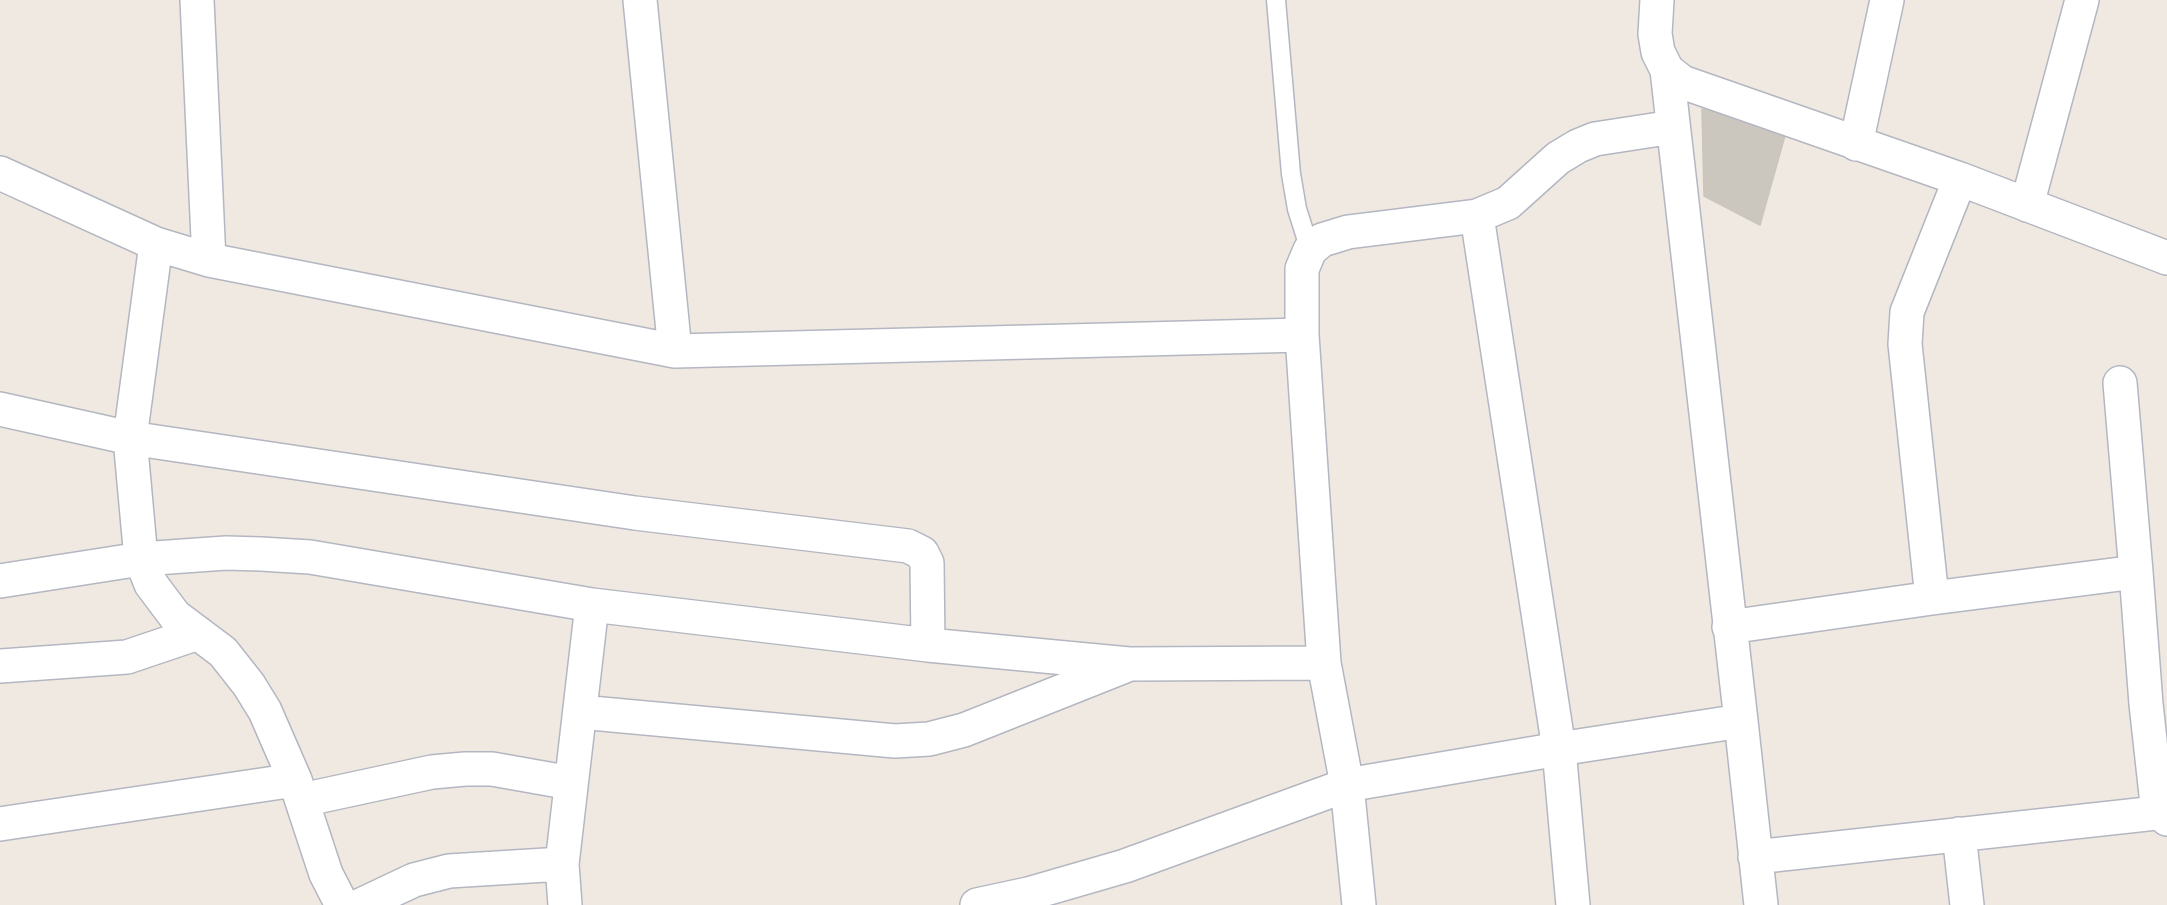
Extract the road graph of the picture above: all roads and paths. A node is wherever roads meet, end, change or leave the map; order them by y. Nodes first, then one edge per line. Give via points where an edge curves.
1 (197, 0) edge
2 (640, 0) edge
3 (1276, 0) edge
4 (1657, 0) edge
5 (1887, 0) edge
6 (2082, 0) edge
7 (1667, 70) junction
8 (1673, 127) junction
9 (1857, 144) junction
10 (0, 173) edge
11 (1960, 179) junction
12 (2027, 204) junction
13 (1477, 216) junction
14 (156, 244) junction
15 (1310, 250) junction
16 (2167, 258) edge
17 (209, 260) junction
18 (1302, 335) junction
19 (675, 351) junction
20 (2120, 383) dead end
21 (0, 409) edge
22 (130, 438) junction
23 (141, 559) junction
24 (2136, 572) junction
25 (0, 581) edge
26 (1932, 598) junction
27 (592, 605) junction
28 (1729, 627) junction
29 (198, 633) junction
30 (928, 645) junction
31 (1324, 663) junction
32 (1129, 664) junction
33 (0, 666) edge
34 (2157, 701) edge
35 (580, 712) junction
36 (1741, 721) junction
37 (1559, 748) junction
38 (571, 783) junction
39 (1347, 785) junction
40 (298, 790) junction
41 (2163, 816) edge
42 (0, 824) edge
43 (1959, 834) junction
44 (1755, 856) junction
45 (562, 864) junction
46 (342, 905) edge
47 (361, 905) edge
48 (565, 905) edge
49 (977, 905) edge
50 (1359, 905) edge
51 (1574, 905) edge
52 (1761, 905) edge
53 (1967, 905) edge

1 - 17 street
2 - 19 street
3 - 15 lane via 1291,174
4 - 7 street via 1655,34
5 - 9 street
6 - 12 street
7 - 8 street
7 - 9 street via 1682,82
8 - 13 street via 1595,139 1578,146 1558,158 1508,203
8 - 28 street
9 - 11 street
10 - 14 street
11 - 12 street
11 - 26 street via 1907,312 1905,344
12 - 16 street
13 - 15 street via 1348,232 1322,240
13 - 37 street
14 - 17 street
14 - 22 street
15 - 18 street via 1302,269
17 - 19 street
18 - 19 street
18 - 31 street
20 - 24 street
21 - 22 street
22 - 23 street
22 - 30 street via 635,513 908,546 922,553 927,563
23 - 25 street
23 - 27 street via 226,554 310,557
23 - 29 street via 151,584 175,616
24 - 26 street
24 - 34 street
26 - 28 street
27 - 30 street
27 - 35 street
28 - 36 street
29 - 33 street via 127,657
29 - 40 street via 223,652 249,685
30 - 32 street
31 - 32 street
31 - 39 street
32 - 35 street via 964,730 929,739 895,741
34 - 41 street
35 - 38 street
36 - 37 street
36 - 44 street
37 - 39 street
37 - 51 street
38 - 40 street via 492,769 465,769
38 - 45 street
39 - 49 street via 1125,866
39 - 50 street
40 - 42 street
40 - 46 street via 326,874
41 - 43 street
43 - 44 street
43 - 53 street
44 - 52 street
45 - 47 street via 448,871 414,880
45 - 48 street

